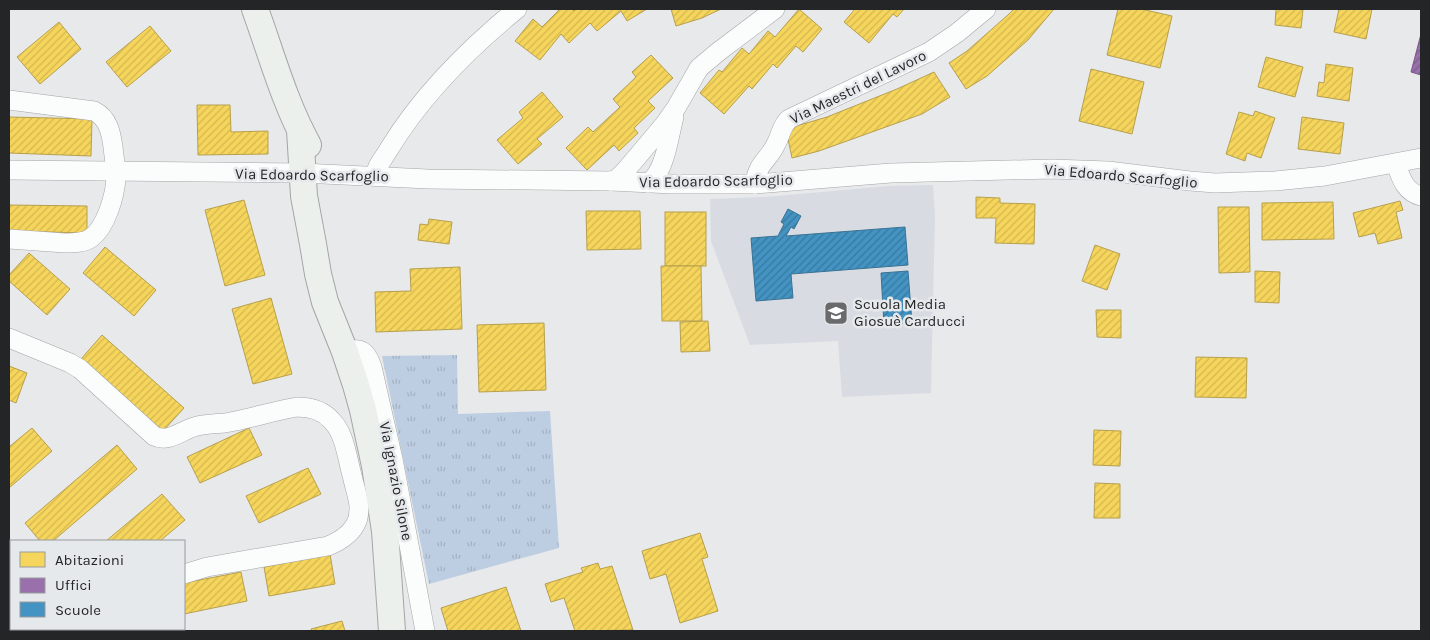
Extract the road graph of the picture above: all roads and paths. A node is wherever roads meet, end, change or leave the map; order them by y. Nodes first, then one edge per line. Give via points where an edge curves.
1 (255, 9) edge
2 (517, 9) edge
3 (775, 9) edge
4 (986, 9) edge
5 (9, 100) edge
6 (676, 108) junction
7 (640, 154) junction
8 (1421, 158) edge
9 (663, 162) junction
10 (1396, 164) junction
11 (9, 170) edge
12 (116, 172) junction
13 (310, 173) junction
14 (376, 176) junction
15 (611, 181) junction
16 (643, 183) junction
17 (672, 184) junction
18 (755, 184) junction
19 (1421, 196) edge
20 (9, 239) edge
21 (9, 338) edge
22 (345, 352) junction
23 (185, 574) edge
24 (392, 631) edge
25 (425, 631) edge

1 - 13 street via 300,130 314,156
2 - 14 street via 478,42 441,80 398,136 380,163
3 - 6 street via 704,63
4 - 18 street, Via Maestri del Lavoro via 929,52 789,119 758,170
5 - 12 street via 100,113 110,132
6 - 7 street
6 - 9 street
7 - 15 street via 623,174
7 - 16 street via 632,173 634,179
8 - 10 street, Via Edoardo Scarfoglio
9 - 16 street via 657,175 650,182
9 - 17 street via 664,176
10 - 18 street, Via Edoardo Scarfoglio via 1275,182 1206,182 1108,171 1052,169 891,173
10 - 19 street via 1406,187
11 - 12 street, Via Edoardo Scarfoglio
12 - 13 street, Via Edoardo Scarfoglio
12 - 20 street via 106,218 89,239 64,243
13 - 14 street, Via Edoardo Scarfoglio
13 - 22 street, Via Ignazio Silone via 318,196 314,244 321,288
14 - 15 street, Via Edoardo Scarfoglio
15 - 16 street, Via Edoardo Scarfoglio
16 - 17 street, Via Edoardo Scarfoglio
17 - 18 street, Via Edoardo Scarfoglio
21 - 23 street via 80,369 159,438 170,438 204,424 224,423 297,407 314,408 334,422 342,438 359,508 357,520 348,534 328,546
22 - 24 street, Via Ignazio Silone via 363,410 379,489
22 - 25 street, Via Ignazio Silone via 360,350 372,367

